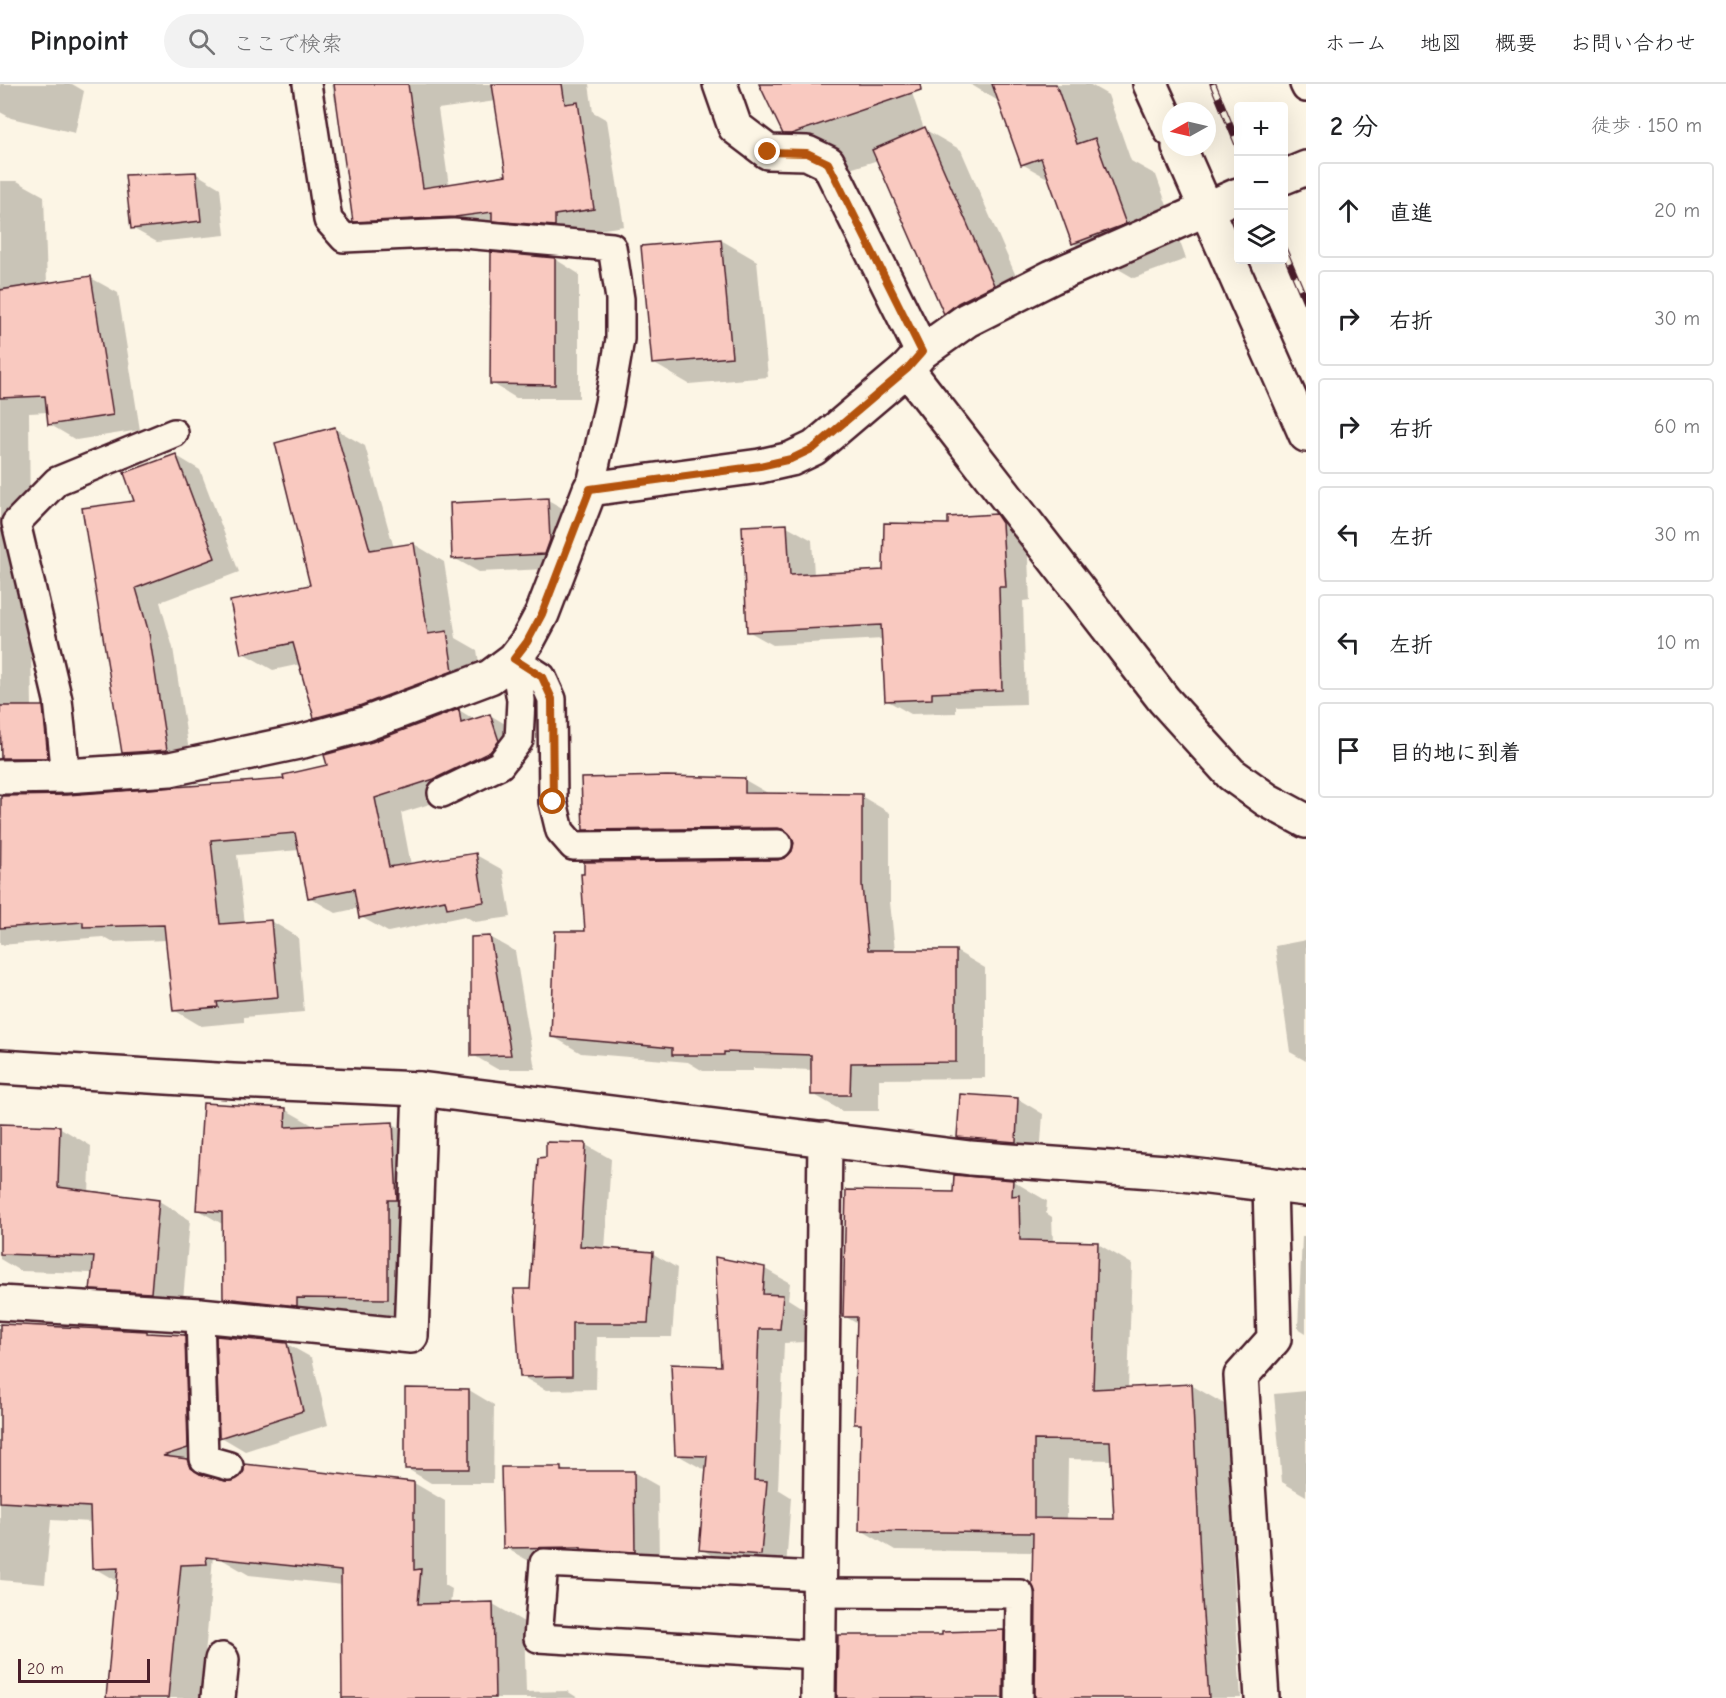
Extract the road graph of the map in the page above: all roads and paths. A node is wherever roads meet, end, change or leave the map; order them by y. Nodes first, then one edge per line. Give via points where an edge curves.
1 (307, 84) edge
2 (720, 84) edge
3 (1150, 84) edge
4 (1304, 84) edge
5 (1306, 88) edge
6 (1162, 110) edge
7 (1183, 156) edge
8 (1306, 168) edge
9 (1288, 175) edge
10 (1234, 197) edge
11 (1206, 209) junction
12 (915, 361) junction
13 (174, 433) dead end
14 (1306, 435) edge
15 (590, 489) junction
16 (514, 659) junction
17 (66, 776) junction
18 (0, 777) edge
19 (442, 793) dead end
20 (1306, 821) edge
21 (778, 844) dead end
22 (0, 1067) edge
23 (420, 1089) junction
24 (825, 1139) junction
25 (1270, 1185) junction
26 (1306, 1189) edge
27 (0, 1303) edge
28 (200, 1316) junction
29 (229, 1466) dead end
30 (819, 1585) junction
31 (818, 1655) junction
32 (222, 1660) dead end
33 (218, 1698) edge
34 (818, 1698) edge
35 (1019, 1698) edge
36 (1262, 1698) edge

1 - 15 lane via 328,220 344,238 453,233 612,247 620,299 620,339
2 - 12 street via 735,127 768,152 807,153 828,163
3 - 6 street
4 - 5 lane
7 - 11 street
8 - 9 street
10 - 11 street
11 - 12 street via 1043,281 967,321
11 - 14 street
12 - 15 street via 814,448 791,459
12 - 20 street via 1164,700 1231,774
13 - 17 lane via 57,482 16,523 58,700
15 - 16 street via 542,614
16 - 17 street via 490,677 365,724 303,741 170,769
16 - 19 lane via 521,700 519,740 500,765
16 - 21 lane via 542,677 552,699 553,802 560,831 573,846
17 - 18 street
22 - 23 street
23 - 24 street
23 - 28 street via 411,1336
24 - 25 street via 970,1158 1166,1172
24 - 30 street
25 - 26 street
25 - 36 street via 1274,1339 1241,1376
27 - 28 street
28 - 29 lane via 204,1459
30 - 31 street
30 - 31 lane via 544,1563 538,1638
30 - 35 lane via 1020,1594
31 - 34 street
32 - 33 street

